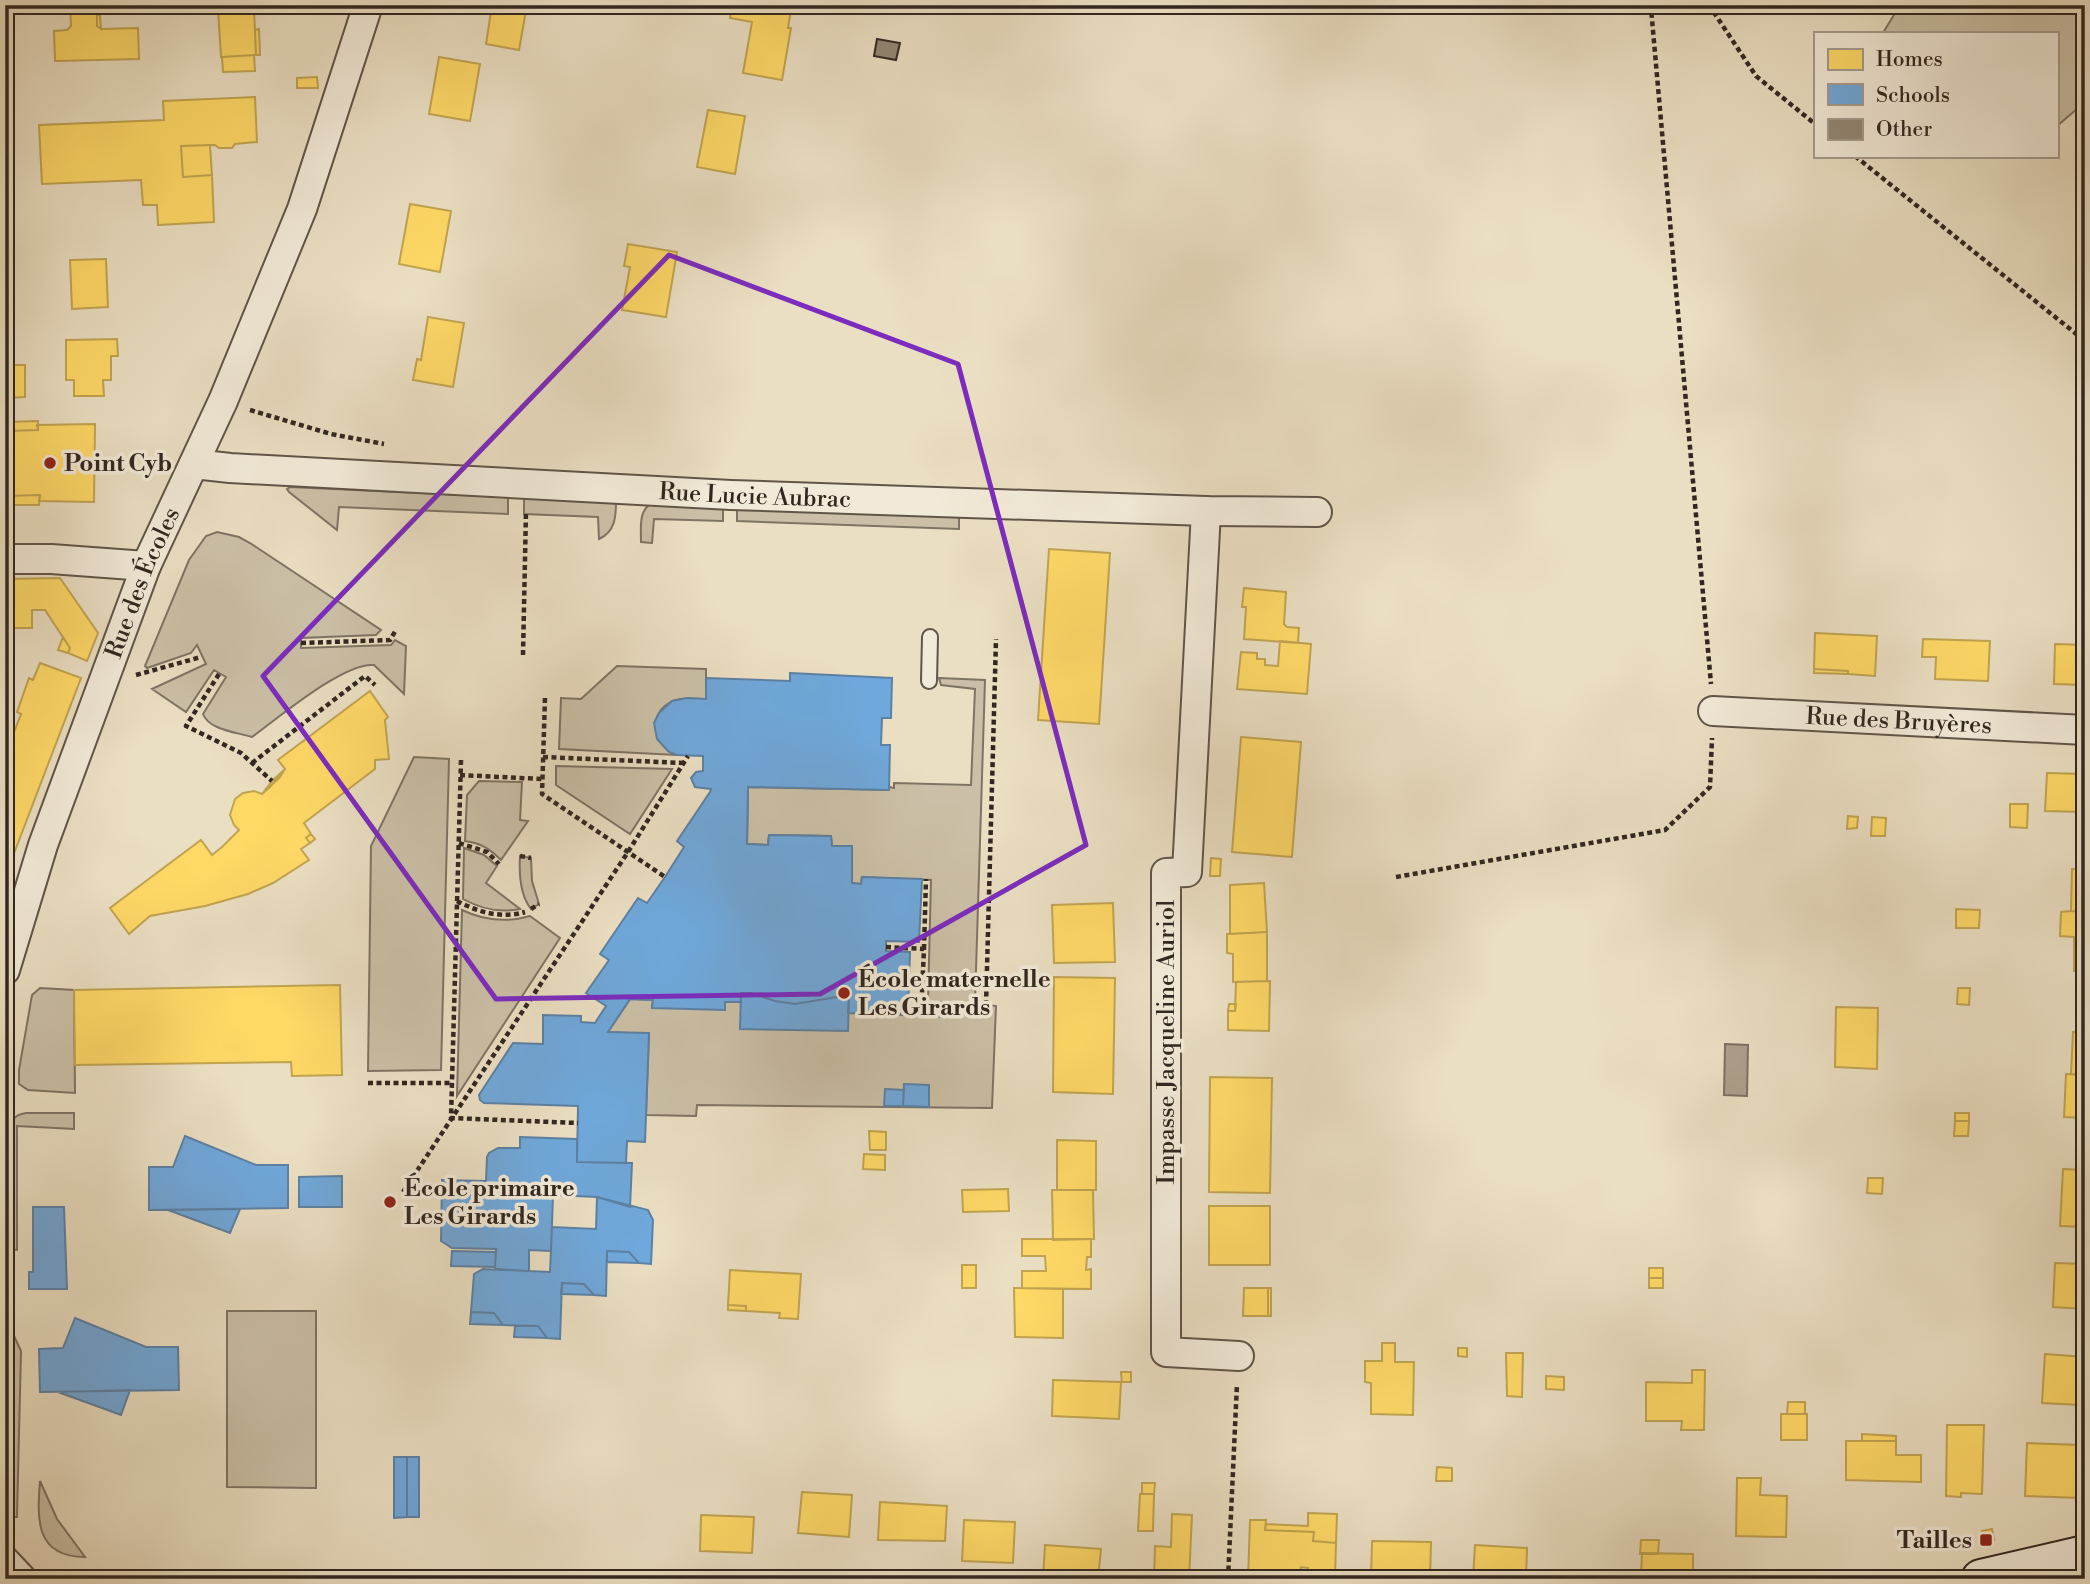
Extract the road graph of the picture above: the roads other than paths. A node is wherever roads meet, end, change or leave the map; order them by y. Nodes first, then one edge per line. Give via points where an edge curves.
1 (368, 5) edge
2 (194, 464) junction
3 (1206, 511) junction
4 (1317, 512) dead end
5 (5, 559) edge
6 (146, 566) junction
7 (930, 636) dead end
8 (929, 681) dead end
9 (1713, 710) road end
10 (2085, 730) edge
11 (5, 970) edge
12 (1239, 1356) road end
13 (2085, 1555) edge
14 (5, 1560) edge
15 (2001, 1577) edge
16 (22, 1579) edge

1 - 2 street, Rue des Écoles via 302,209
2 - 3 street, Rue Lucie Aubrac via 731,495
2 - 6 street, Rue des Écoles
3 - 4 street, Rue Lucie Aubrac
3 - 12 street, Impasse Jacqueline Auriol via 1187,872 1166,873 1166,1352
5 - 6 street
6 - 11 street, Rue des Écoles via 43,845
7 - 8 lane
9 - 10 street, Rue des Bruyères
13 - 15 street
14 - 16 street

